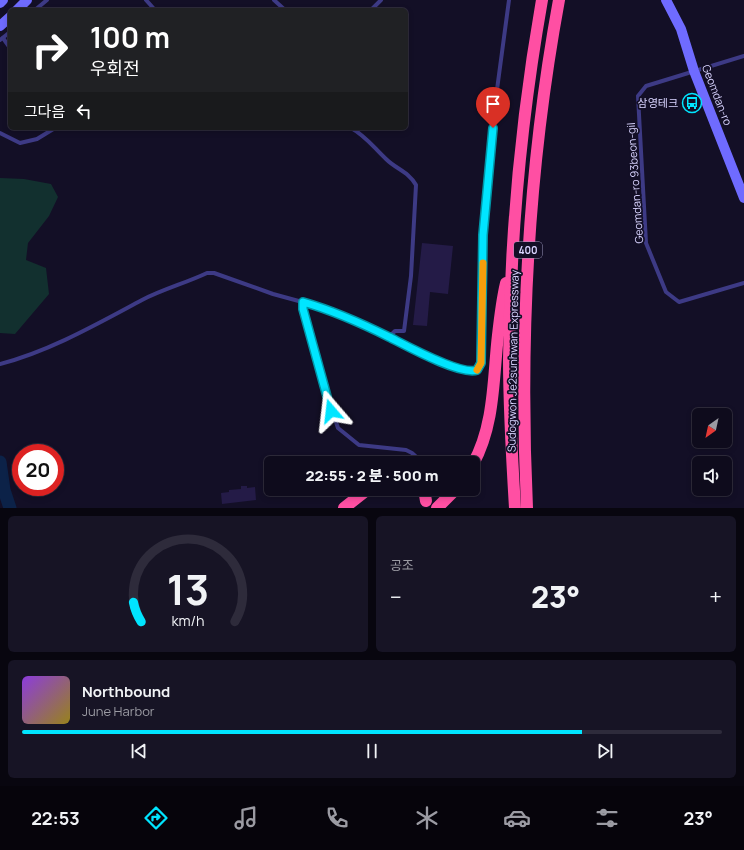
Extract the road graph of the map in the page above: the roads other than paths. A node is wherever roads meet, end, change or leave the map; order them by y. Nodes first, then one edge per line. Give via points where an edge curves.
1 (3, 0) edge
2 (27, 0) edge
3 (47, 0) edge
4 (146, 0) edge
5 (274, 0) edge
6 (381, 0) edge
7 (509, 0) edge
8 (542, 0) edge
9 (559, 0) edge
10 (666, 0) edge
11 (0, 3) edge
12 (19, 8) edge
13 (37, 8) edge
14 (153, 8) edge
15 (283, 8) edge
16 (373, 8) edge
17 (8, 18) edge
18 (0, 26) edge
19 (744, 56) edge
20 (694, 71) junction
21 (52, 130) edge
22 (355, 130) edge
23 (0, 133) edge
24 (743, 194) edge
25 (513, 244) junction
26 (744, 283) edge
27 (303, 302) junction
28 (389, 337) junction
29 (0, 364) edge
30 (416, 456) edge
31 (476, 456) edge
32 (359, 496) edge
33 (449, 496) edge
34 (344, 508) edge
35 (437, 508) edge
36 (515, 508) edge
37 (527, 508) edge

1 - 11 main road
2 - 12 main road
3 - 13 lane
4 - 14 lane
5 - 15 lane
6 - 16 lane
7 - 28 lane via 494,112 483,235 481,363 477,370 467,371 411,350
8 - 25 highway, Sudogwon Je2sunhwan Expressway / 400 via 528,92
9 - 37 highway, Sudogwon Je2sunhwan Expressway / 400 via 537,147 527,262 524,397
10 - 20 main road, Geomdan-ro via 681,29
17 - 18 main road
19 - 20 lane
20 - 24 main road, Geomdan-ro
20 - 26 lane, Geomdan-ro 93beon-gil via 646,86 638,96 646,243 666,292 678,302
21 - 23 lane via 37,139 20,143
22 - 28 lane via 362,134 387,160 412,178 416,185 404,330 395,331
25 - 31 highway via 498,334 491,410
25 - 36 highway, Sudogwon Je2sunhwan Expressway / 400 via 510,368
27 - 28 lane
27 - 29 lane via 214,273 207,273 142,300 37,352
27 - 30 lane via 319,371 338,428 359,445 406,450
32 - 34 highway
33 - 35 highway

